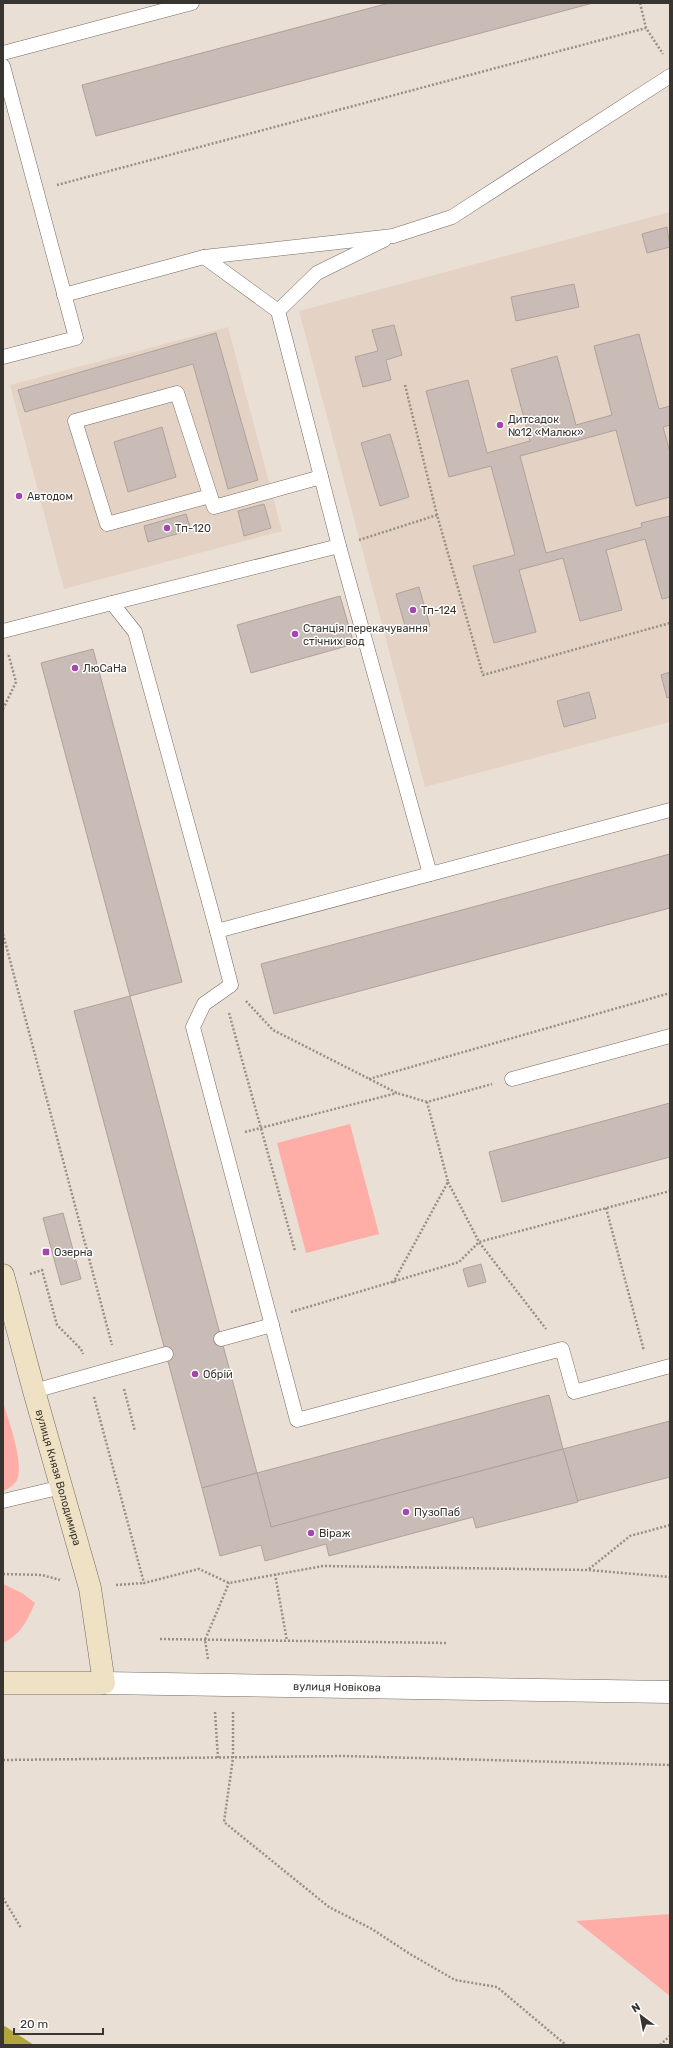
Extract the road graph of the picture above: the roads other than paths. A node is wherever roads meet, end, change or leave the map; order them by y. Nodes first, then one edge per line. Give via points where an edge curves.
1 (192, 3) edge
2 (3, 53) edge
3 (3, 66) edge
4 (670, 76) edge
5 (394, 236) junction
6 (204, 257) junction
7 (64, 295) junction
8 (278, 311) junction
9 (3, 357) edge
10 (321, 477) junction
11 (210, 496) junction
12 (339, 546) junction
13 (112, 603) junction
14 (3, 631) edge
15 (670, 810) edge
16 (430, 874) junction
17 (217, 931) junction
18 (670, 1036) edge
19 (512, 1079) road end
20 (3, 1275) edge
21 (272, 1325) junction
22 (221, 1339) dead end
23 (166, 1354) dead end
24 (670, 1366) edge
25 (34, 1391) junction
26 (62, 1487) junction
27 (3, 1501) edge
28 (104, 1683) junction
29 (3, 1684) edge
30 (670, 1692) edge

1 - 2 lane
3 - 7 lane
4 - 5 lane via 452,217
5 - 6 lane
5 - 8 lane via 317,273
6 - 7 lane
6 - 8 lane
7 - 9 lane via 76,338
8 - 10 lane
10 - 11 lane via 214,507
10 - 12 lane
11 - 11 lane via 107,524 75,421 176,393
12 - 13 lane
12 - 16 lane
13 - 14 lane
13 - 17 lane via 135,632
15 - 16 lane
16 - 17 lane
17 - 21 lane via 227,987 204,1004 193,1027
18 - 19 lane
20 - 25 main road, вулиця Князя Володимира
21 - 22 lane
21 - 24 lane via 297,1420 562,1350 574,1392
23 - 25 lane
25 - 26 main road, вулиця Князя Володимира
26 - 27 lane
26 - 28 main road, вулиця Князя Володимира via 90,1588
28 - 29 main road, вулиця Новікова
28 - 30 street, вулиця Новікова

